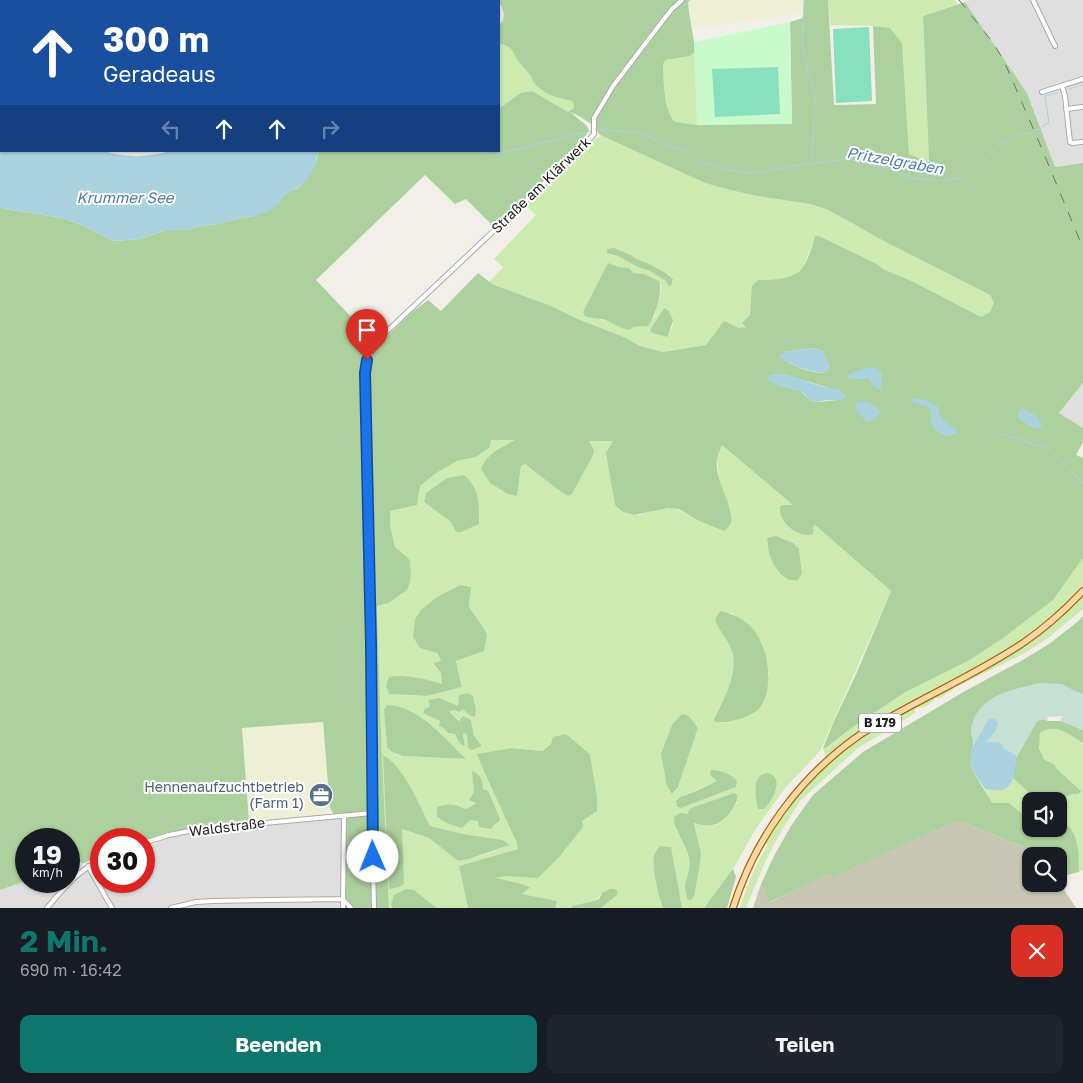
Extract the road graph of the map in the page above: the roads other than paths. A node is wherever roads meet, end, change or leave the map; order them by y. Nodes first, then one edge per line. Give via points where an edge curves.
1 (682, 0) edge
2 (1033, 0) edge
3 (1055, 46) dead end
4 (1083, 79) edge
5 (1062, 86) junction
6 (1042, 92) dead end
7 (1083, 107) edge
8 (1066, 109) junction
9 (1083, 142) edge
10 (1083, 591) edge
11 (372, 813) junction
12 (344, 816) junction
13 (155, 840) edge
14 (88, 866) joint
15 (343, 899) junction
16 (47, 908) edge
17 (112, 908) edge
18 (171, 908) edge
19 (343, 908) edge
20 (351, 908) edge
21 (374, 908) edge
22 (732, 908) edge

1 - 11 street, Straße am Klärwerk via 613,86 594,118 594,131 584,146 382,336 367,360
2 - 3 street
4 - 5 street
5 - 6 street
5 - 8 street
7 - 8 street
8 - 9 street via 1070,142
10 - 22 main road, B 179 via 1052,621 1023,642 861,734 829,759 781,810 750,863
11 - 12 street, Waldstraße
11 - 21 street
12 - 13 street, Waldstraße via 200,829
12 - 15 street
14 - 16 street
14 - 17 street
15 - 18 street via 213,900
15 - 19 street
15 - 20 street

